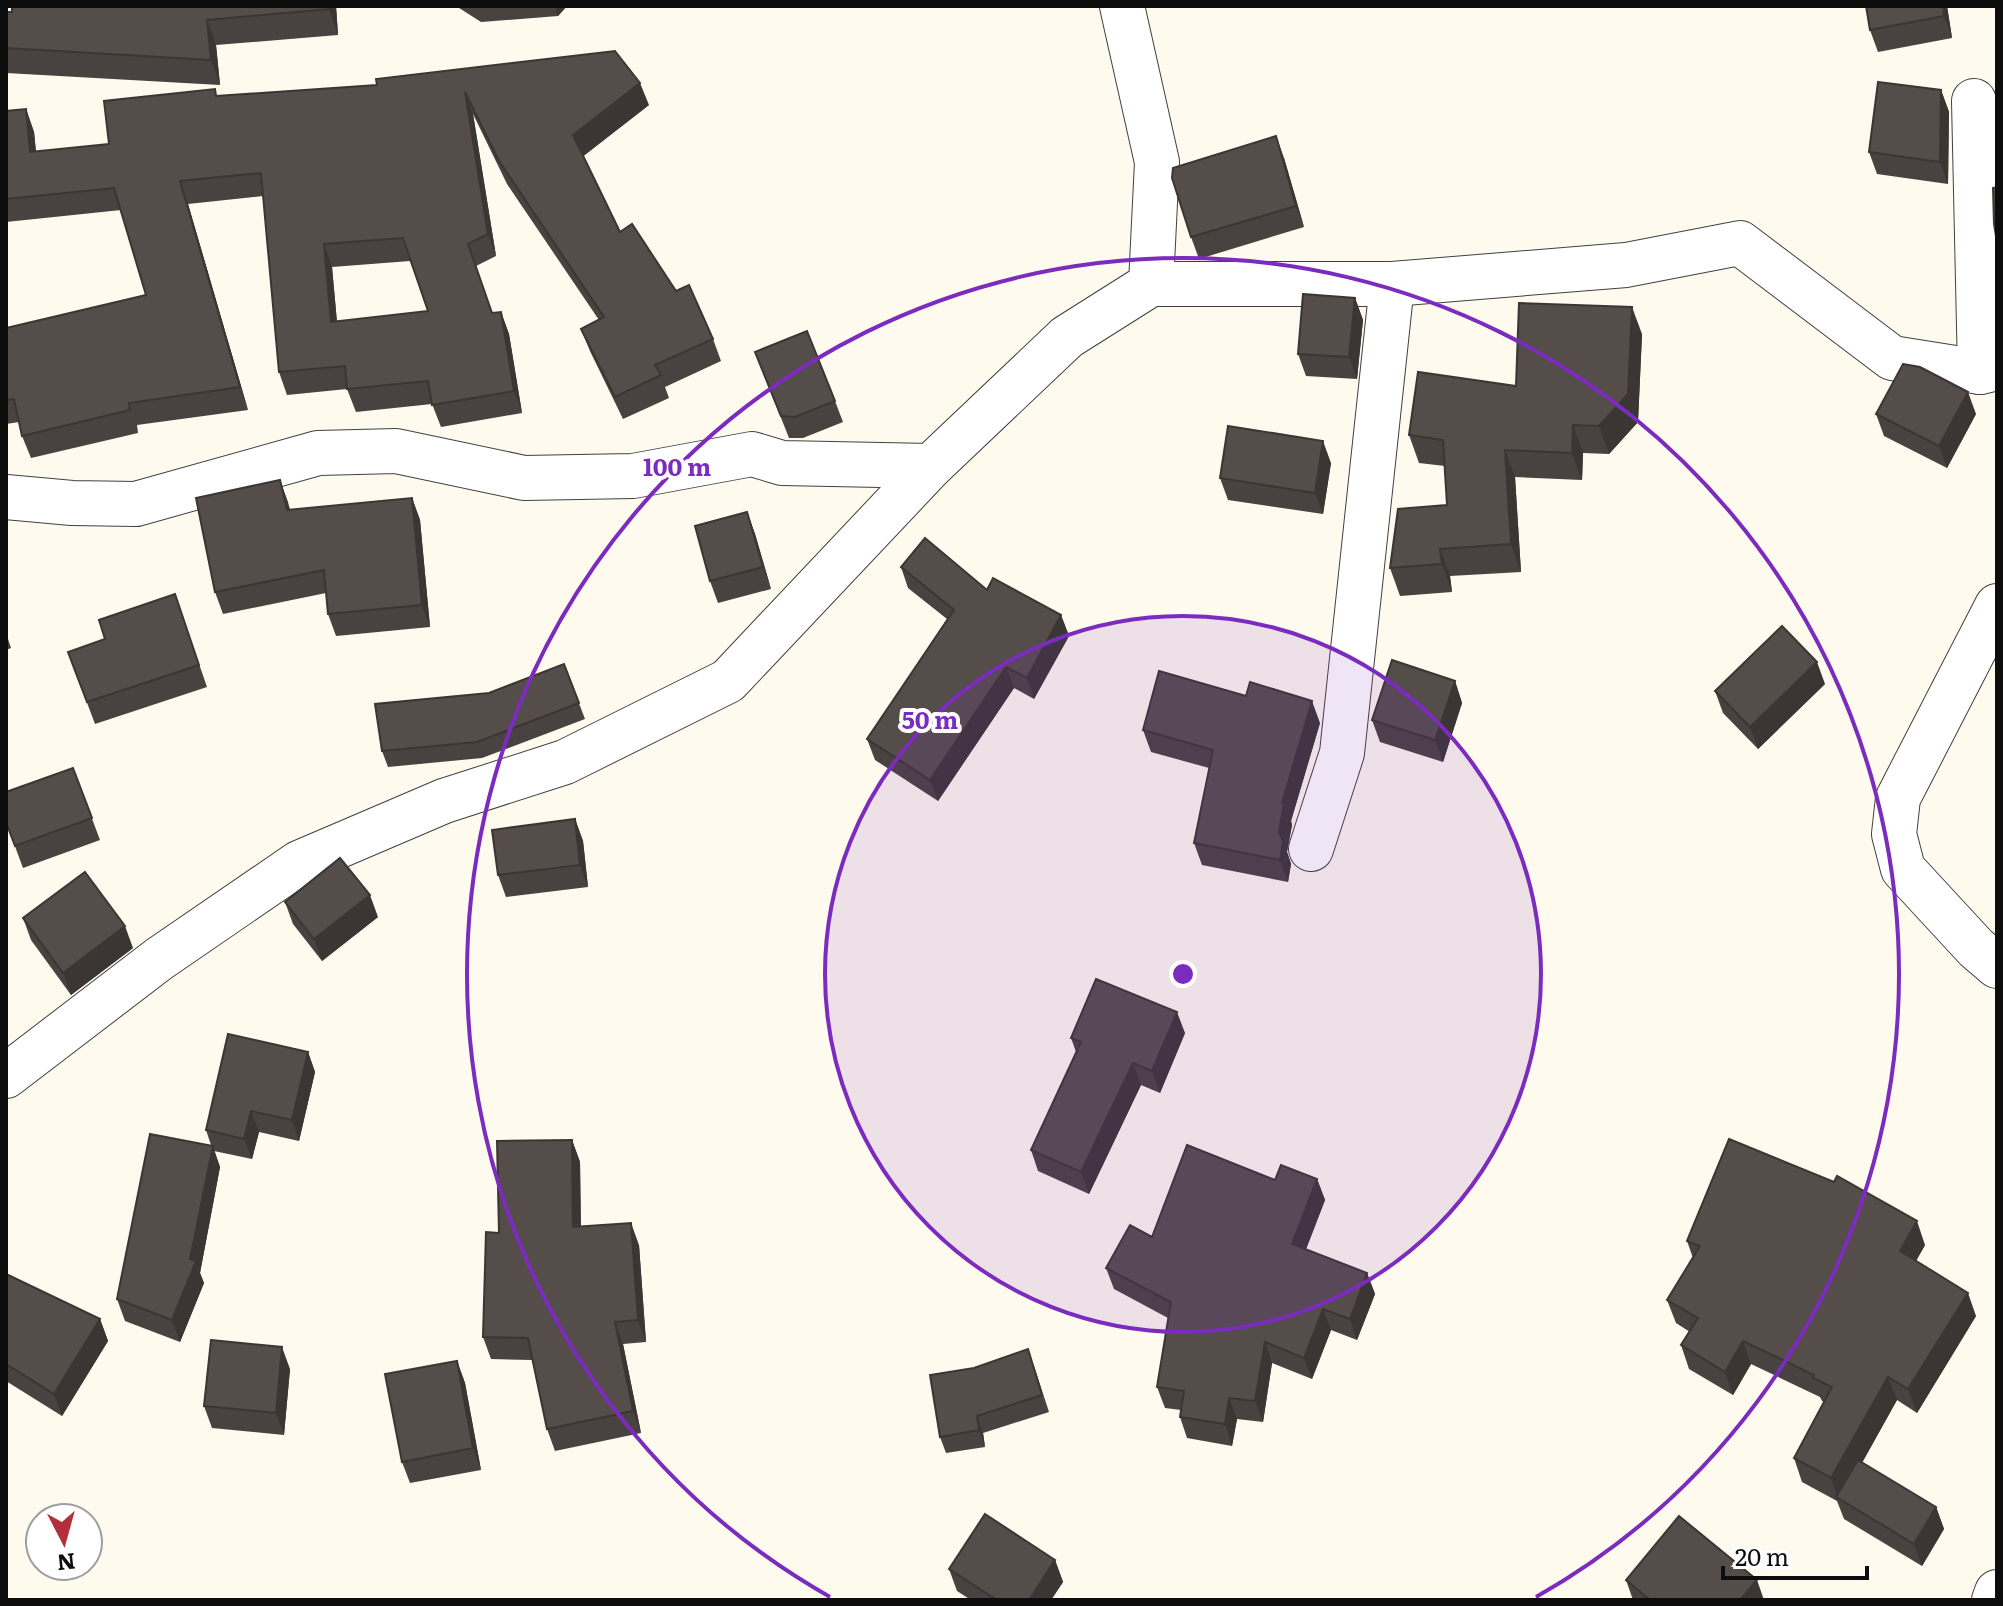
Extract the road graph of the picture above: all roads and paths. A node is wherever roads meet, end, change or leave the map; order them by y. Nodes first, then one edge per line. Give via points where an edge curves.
1 (1122, 6) edge
2 (1974, 101) dead end
3 (1151, 284) junction
4 (1392, 284) junction
5 (1989, 370) edge
6 (931, 466) junction
7 (6, 497) edge
8 (1997, 606) edge
9 (1311, 849) dead end
10 (1997, 966) edge
11 (6, 1076) edge
12 (1997, 1592) edge
13 (1994, 1600) edge

1 - 3 street via 1157,162
2 - 5 street
3 - 4 street
3 - 6 street via 1067,337
4 - 5 street via 1626,265 1740,243 1892,358
4 - 9 street via 1342,753
6 - 7 street via 782,463 752,454 633,476 524,478 396,451 318,453 136,504
6 - 11 street via 728,681 565,762 444,801 299,863 159,959
8 - 10 street via 1898,798 1894,834 1903,869
12 - 13 street

